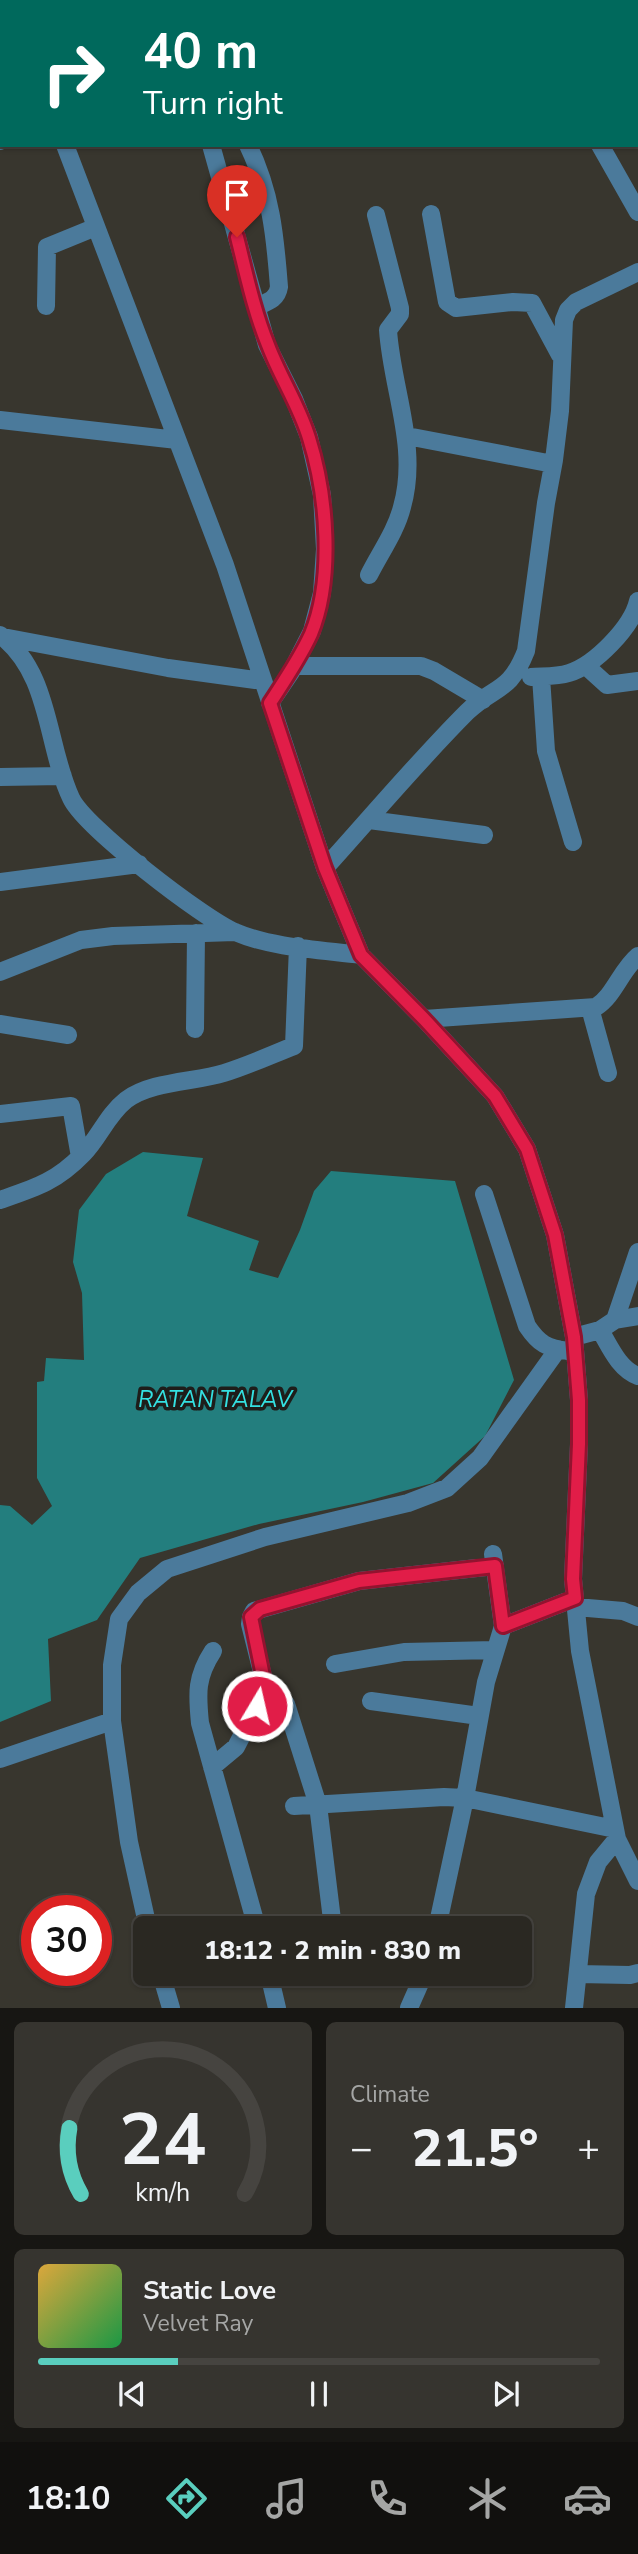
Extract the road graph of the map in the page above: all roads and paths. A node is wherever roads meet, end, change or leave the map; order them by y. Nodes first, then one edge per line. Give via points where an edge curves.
1 (66, 147) edge
2 (212, 147) edge
3 (249, 147) edge
4 (601, 147) edge
5 (638, 212) edge
6 (431, 214) dead end
7 (376, 215) dead end
8 (96, 226) junction
9 (638, 272) edge
10 (46, 306) dead end
11 (256, 307) junction
12 (562, 358) junction
13 (0, 420) edge
14 (407, 436) junction
15 (177, 440) junction
16 (553, 464) junction
17 (369, 575) dead end
18 (638, 601) edge
19 (1, 636) edge
20 (294, 666) junction
21 (586, 666) junction
22 (513, 677) junction
23 (541, 677) junction
24 (263, 681) junction
25 (638, 681) edge
26 (483, 700) junction
27 (270, 703) junction
28 (63, 776) junction
29 (0, 777) edge
30 (369, 820) junction
31 (484, 835) dead end
32 (573, 842) dead end
33 (139, 864) junction
34 (325, 868) junction
35 (0, 882) edge
36 (235, 932) junction
37 (196, 933) junction
38 (298, 946) junction
39 (361, 955) junction
40 (638, 956) edge
41 (0, 972) edge
42 (590, 1008) junction
43 (424, 1019) junction
44 (0, 1024) edge
45 (195, 1029) dead end
46 (68, 1035) dead end
47 (608, 1073) dead end
48 (0, 1114) edge
49 (80, 1157) junction
50 (484, 1194) dead end
51 (0, 1200) edge
52 (638, 1252) edge
53 (638, 1316) edge
54 (615, 1320) junction
55 (600, 1330) junction
56 (569, 1346) junction
57 (638, 1376) edge
58 (575, 1603) junction
59 (638, 1617) edge
60 (503, 1626) junction
61 (495, 1650) junction
62 (213, 1651) dead end
63 (335, 1664) dead end
64 (261, 1692) junction
65 (371, 1702) dead end
66 (480, 1716) junction
67 (112, 1721) junction
68 (0, 1759) edge
69 (212, 1768) junction
70 (465, 1798) junction
71 (318, 1805) junction
72 (294, 1806) dead end
73 (623, 1840) edge
74 (638, 1881) edge
75 (145, 1916) edge
76 (254, 1916) edge
77 (332, 1916) edge
78 (440, 1916) edge
79 (638, 1973) edge
80 (578, 1974) junction
81 (165, 1986) edge
82 (272, 1986) edge
83 (419, 1986) edge
84 (171, 2008) edge
85 (277, 2008) edge
86 (410, 2008) edge
87 (574, 2008) edge

1 - 8 street
2 - 11 street
3 - 11 street via 271,204 279,287 278,295
4 - 5 street
6 - 12 street via 447,302 456,308 532,303
7 - 14 street via 400,308 388,330
8 - 10 street via 47,247
8 - 15 street
9 - 12 street via 568,310
11 - 20 street via 267,345 309,438 322,495 325,549 321,593 312,631
12 - 16 street
13 - 15 street
14 - 16 street
14 - 17 street via 402,507
15 - 24 street
16 - 22 street via 526,651
18 - 21 street via 614,641
19 - 24 street
19 - 28 street via 25,661 39,688
20 - 26 street via 421,666
20 - 27 street
21 - 23 street
21 - 25 street via 607,685
22 - 23 street
22 - 26 street
23 - 32 street via 546,751
24 - 27 street
26 - 30 street
27 - 34 street
28 - 29 street
28 - 33 street via 72,800 89,823
30 - 31 street
30 - 34 street
33 - 35 street
33 - 36 street
34 - 39 street
36 - 37 street
36 - 38 street
37 - 41 street via 81,940
37 - 45 street
38 - 39 street
38 - 49 street via 294,1046 223,1073 145,1090 127,1099
39 - 43 street
40 - 42 street via 604,1001
42 - 43 street
42 - 47 street
43 - 56 street via 495,1096 527,1149 555,1235
44 - 46 street
48 - 49 street via 71,1106
49 - 51 street via 45,1185
50 - 56 street via 527,1326 546,1348
52 - 54 street
53 - 54 street
54 - 55 street
55 - 56 street
55 - 57 street via 628,1373
56 - 58 street via 579,1444
56 - 67 street via 480,1458 447,1488 408,1503 265,1537 167,1569 138,1593 119,1619 112,1665
58 - 59 street
58 - 60 street
58 - 73 street via 580,1651
60 - 61 street
60 - 64 street via 494,1560 359,1581 254,1611 250,1625 263,1676
61 - 63 street via 404,1652
61 - 66 street
62 - 69 street via 201,1668 197,1695
64 - 69 street via 236,1747
64 - 71 street via 276,1694 286,1704
65 - 66 street
66 - 70 street
67 - 68 street
67 - 75 street via 129,1842
69 - 76 street
70 - 71 street
70 - 73 street
70 - 78 street
71 - 72 street
71 - 77 street
73 - 74 street
73 - 80 street via 598,1862 586,1894
79 - 80 street
80 - 87 street
81 - 84 street
82 - 85 street
83 - 86 street

